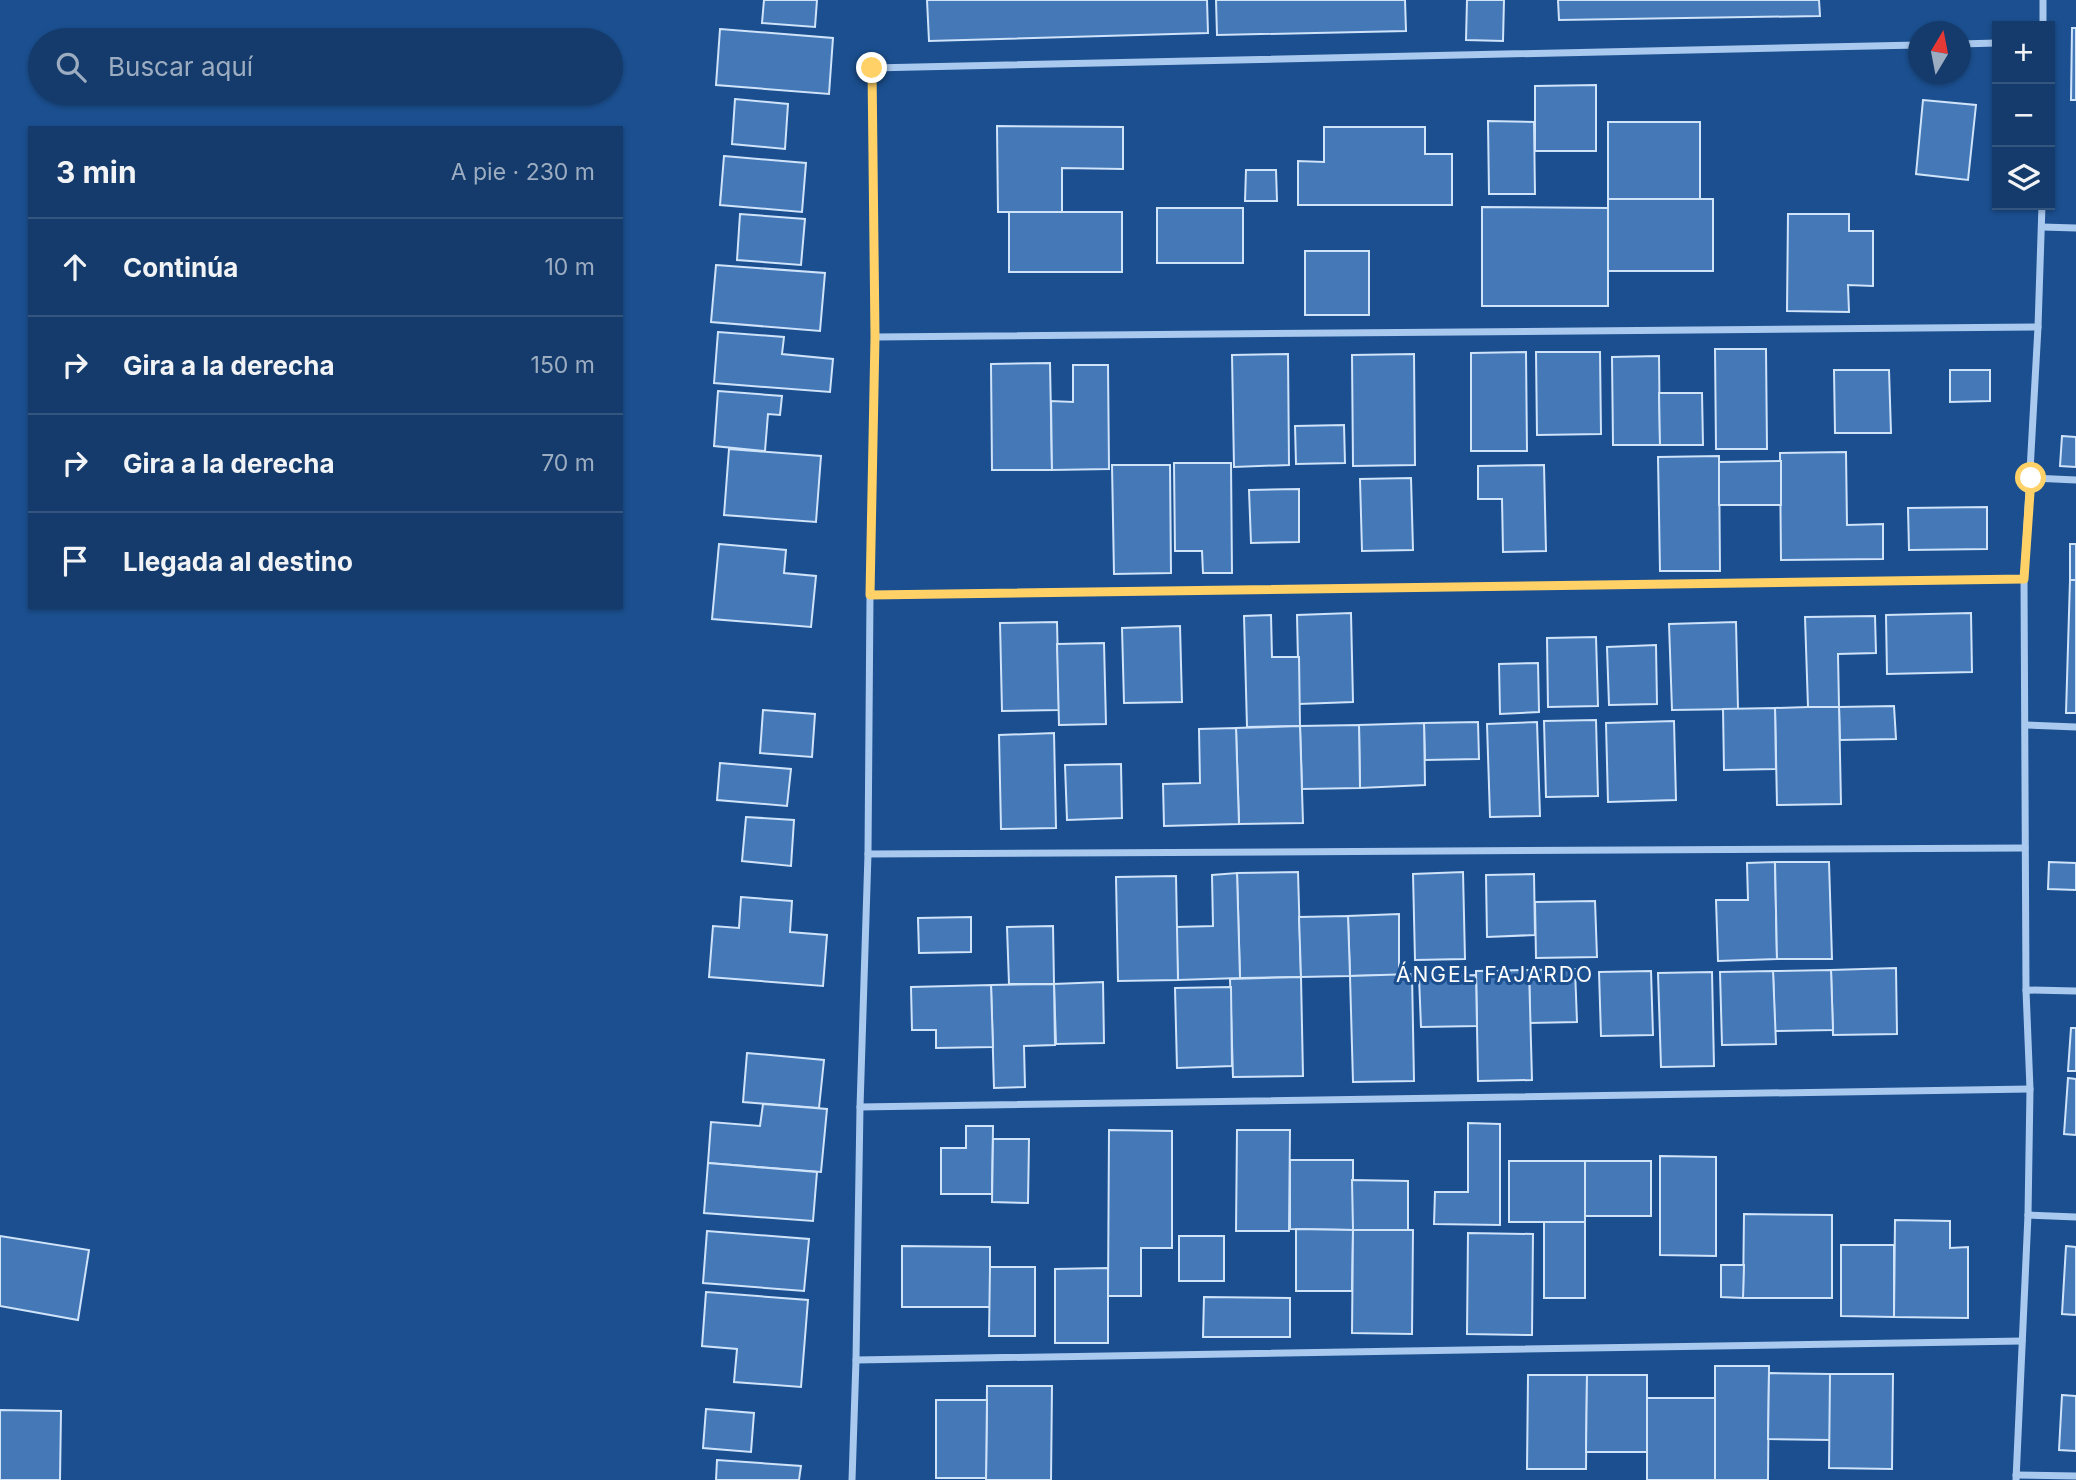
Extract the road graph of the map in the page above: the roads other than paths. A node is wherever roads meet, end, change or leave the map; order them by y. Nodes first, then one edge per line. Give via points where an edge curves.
1 (2043, 0) edge
2 (2043, 21) edge
3 (1992, 43) edge
4 (1971, 44) edge
5 (1908, 45) edge
6 (2042, 210) edge
7 (2042, 226) junction
8 (2076, 228) edge
9 (2038, 327) junction
10 (875, 337) junction
11 (2031, 478) junction
12 (2076, 480) edge
13 (2024, 579) junction
14 (870, 595) junction
15 (2026, 725) junction
16 (2076, 727) edge
17 (2025, 848) junction
18 (867, 854) junction
19 (2026, 990) junction
20 (2076, 991) edge
21 (2030, 1089) junction
22 (860, 1107) junction
23 (2028, 1215) junction
24 (2076, 1217) edge
25 (2022, 1341) junction
26 (856, 1360) junction
27 (2076, 1476) edge
28 (2016, 1478) edge
29 (852, 1480) edge

1 - 2 street
3 - 4 street
5 - 10 street via 872,68
6 - 7 street
7 - 8 street
7 - 9 street
9 - 10 street
9 - 11 street
10 - 14 street
11 - 12 street
11 - 13 street
13 - 14 street
13 - 15 street
14 - 18 street
15 - 16 street
15 - 17 street
17 - 18 street
17 - 19 street
18 - 22 street
19 - 20 street
19 - 21 street
21 - 22 street
21 - 23 street
22 - 26 street
23 - 24 street
23 - 25 street
25 - 26 street
25 - 28 street
26 - 29 street
27 - 28 street

